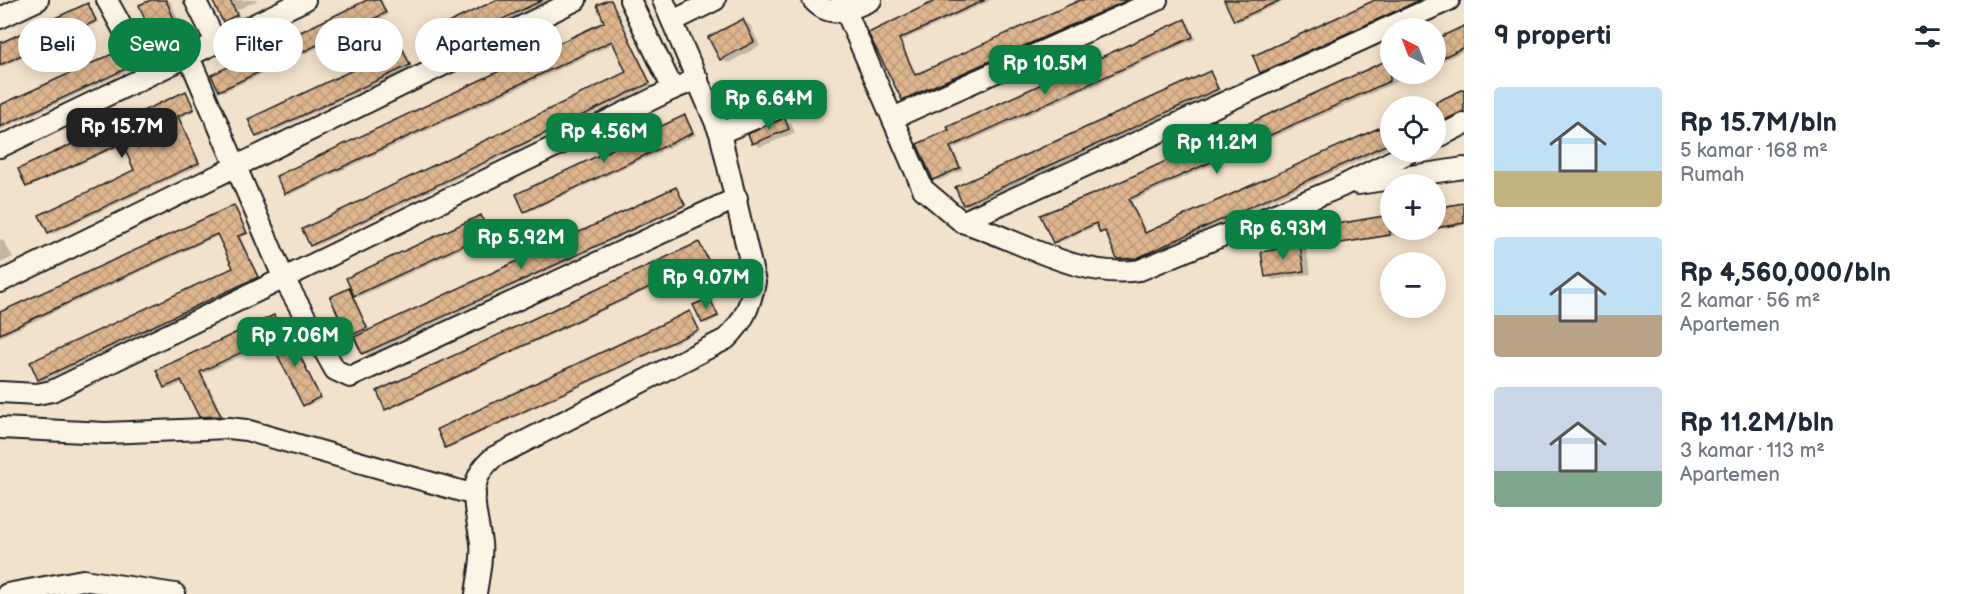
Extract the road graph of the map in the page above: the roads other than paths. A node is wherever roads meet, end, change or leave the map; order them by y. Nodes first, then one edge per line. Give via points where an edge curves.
1 (38, 0) edge
2 (107, 0) edge
3 (195, 0) edge
4 (305, 0) edge
5 (576, 0) edge
6 (630, 0) edge
7 (663, 0) edge
8 (715, 0) edge
9 (813, 0) edge
10 (871, 0) edge
11 (1156, 0) edge
12 (1449, 0) edge
13 (843, 6) edge
14 (0, 18) edge
15 (269, 18) edge
16 (673, 21) junction
17 (213, 36) edge
18 (155, 72) edge
19 (196, 72) edge
20 (148, 75) junction
21 (698, 80) junction
22 (673, 89) junction
23 (775, 110) dead end
24 (893, 118) junction
25 (1464, 124) edge
26 (720, 133) junction
27 (1446, 133) edge
28 (0, 147) edge
29 (1390, 162) edge
30 (237, 165) junction
31 (1464, 168) edge
32 (1340, 187) junction
33 (738, 198) junction
34 (962, 222) junction
35 (284, 279) junction
36 (0, 282) edge
37 (0, 392) edge
38 (0, 428) edge
39 (474, 501) junction
40 (7, 594) edge
41 (175, 594) edge
42 (476, 594) edge

1 - 14 street
2 - 20 street
3 - 17 street
4 - 15 street
5 - 30 street
6 - 22 street
7 - 16 street
8 - 16 street
9 - 13 street via 823,10
10 - 13 street
11 - 24 street
12 - 34 street
13 - 24 street
16 - 21 street
18 - 20 street
19 - 30 street
20 - 28 street
21 - 22 street
21 - 26 street
22 - 35 street
23 - 26 street
24 - 34 street via 922,189
25 - 27 street
26 - 33 street
29 - 32 street
30 - 35 street
30 - 36 street
31 - 32 street
32 - 34 street via 1128,272 1083,265
33 - 35 street via 350,377 335,370
33 - 39 street via 755,282 741,324 726,339 494,457 483,465 477,478
35 - 37 street via 52,391
38 - 39 street via 106,434 246,430
39 - 42 street via 481,545
40 - 41 street via 83,580

